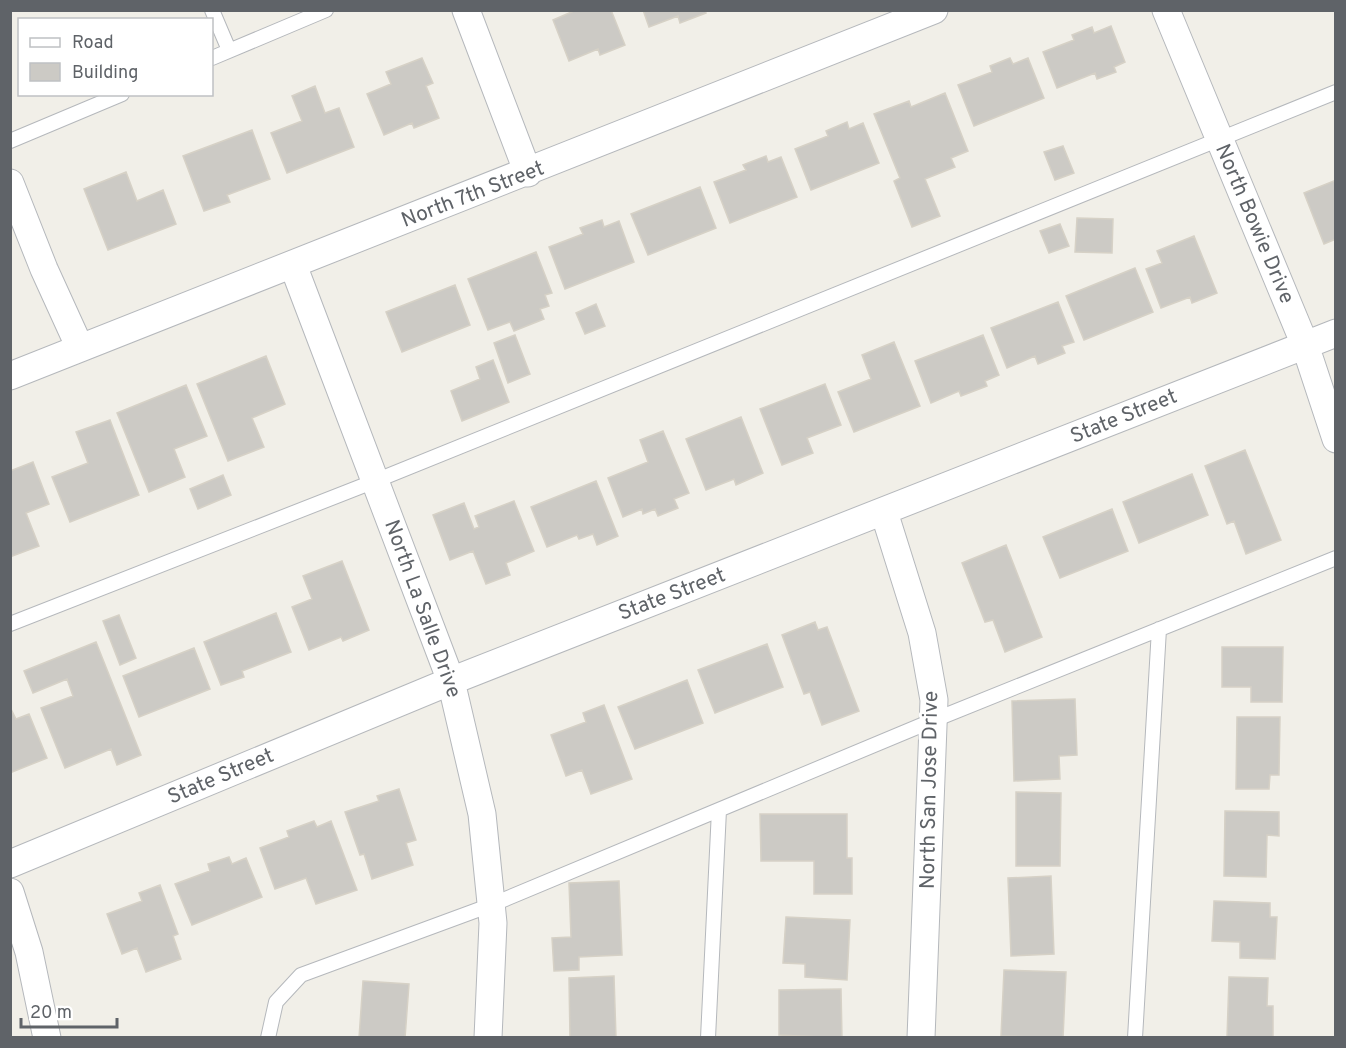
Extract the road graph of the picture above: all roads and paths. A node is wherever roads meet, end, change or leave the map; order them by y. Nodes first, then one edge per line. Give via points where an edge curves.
1 (212, 10) edge
2 (326, 10) edge
3 (466, 10) edge
4 (934, 10) edge
5 (1166, 10) edge
6 (230, 50) junction
7 (213, 58) edge
8 (1335, 92) edge
9 (117, 96) edge
10 (1219, 138) junction
11 (10, 141) edge
12 (528, 173) junction
13 (10, 183) edge
14 (293, 265) junction
15 (1335, 333) edge
16 (1305, 345) junction
17 (80, 348) junction
18 (10, 376) edge
19 (1335, 439) edge
20 (375, 480) junction
21 (884, 512) junction
22 (1335, 558) edge
23 (10, 624) edge
24 (1159, 629) junction
25 (451, 681) junction
26 (933, 720) junction
27 (719, 810) junction
28 (10, 864) edge
29 (10, 892) edge
30 (491, 905) junction
31 (47, 1038) edge
32 (268, 1038) edge
33 (488, 1038) edge
34 (708, 1038) edge
35 (921, 1038) edge
36 (1135, 1038) edge

1 - 6 lane
2 - 6 lane
3 - 12 street
4 - 12 street, North 7th Street
5 - 10 street, North Bowie Drive
6 - 7 lane
8 - 10 lane
9 - 11 lane
10 - 16 street, North Bowie Drive
10 - 20 lane
12 - 14 street, North 7th Street
13 - 17 street
14 - 17 street, North 7th Street
14 - 20 street, North La Salle Drive
15 - 16 street, State Street
16 - 19 street, North Bowie Drive
16 - 21 street, State Street
17 - 18 street, North 7th Street
20 - 23 lane
20 - 25 street, North La Salle Drive
21 - 25 street, State Street
21 - 26 street, North San Jose Drive via 922,633 934,700
22 - 24 lane
24 - 26 lane
24 - 36 lane
25 - 28 street, State Street
25 - 30 street, North La Salle Drive via 482,814
26 - 27 lane
26 - 35 street, North San Jose Drive
27 - 30 lane
27 - 34 lane
29 - 31 street via 30,952
30 - 32 lane via 301,975 276,1002
30 - 33 street, North La Salle Drive

